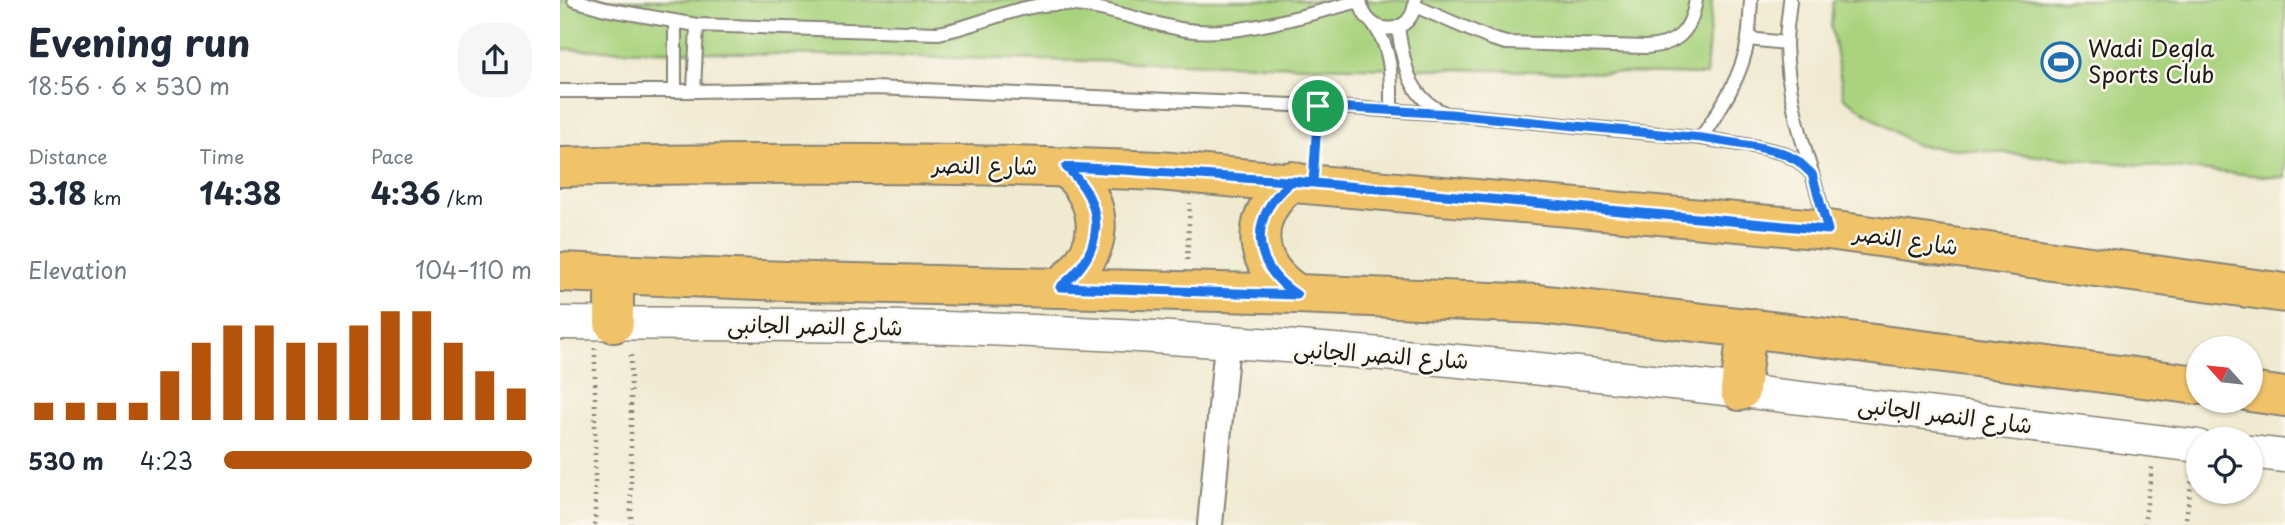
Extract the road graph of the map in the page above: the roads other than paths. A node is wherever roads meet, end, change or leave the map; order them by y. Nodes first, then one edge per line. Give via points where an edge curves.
1 (573, 0) edge
2 (1696, 0) edge
3 (1751, 0) edge
4 (1790, 0) edge
5 (1360, 1) edge
6 (1415, 3) edge
7 (675, 22) junction
8 (697, 25) junction
9 (1375, 26) junction
10 (1398, 27) junction
11 (1748, 39) junction
12 (1786, 43) junction
13 (560, 91) edge
14 (675, 91) junction
15 (694, 91) junction
16 (1391, 111) junction
17 (1450, 114) junction
18 (1702, 138) junction
19 (560, 167) edge
20 (1066, 167) junction
21 (1812, 174) junction
22 (1302, 182) junction
23 (1828, 230) junction
24 (560, 272) edge
25 (614, 274) junction
26 (1060, 287) junction
27 (2285, 293) edge
28 (1297, 295) junction
29 (560, 323) edge
30 (613, 323) junction
31 (1747, 328) junction
32 (1227, 343) junction
33 (2186, 383) edge
34 (1740, 391) junction
35 (2263, 394) edge
36 (2285, 397) edge
37 (2186, 445) edge
38 (2263, 453) edge
39 (2285, 456) edge
40 (1210, 525) edge

1 - 7 lane
2 - 6 lane via 1694,15 1676,39 1646,47 1506,43
3 - 11 lane
4 - 12 lane
5 - 8 lane via 1218,32 1189,31 1058,4 1007,12 938,33
5 - 9 lane via 1364,16
6 - 10 lane via 1406,22
7 - 8 lane
7 - 14 lane
8 - 15 lane
9 - 10 lane
9 - 16 lane via 1389,54
10 - 17 lane via 1412,84 1426,101
11 - 12 lane
11 - 18 lane via 1731,88
12 - 21 lane via 1794,108
13 - 14 lane
14 - 15 lane
15 - 16 lane via 874,88
16 - 17 lane
17 - 18 lane
18 - 21 lane via 1783,153
19 - 20 main road, شارع النصر
20 - 22 main road, شارع النصر
20 - 26 main road via 1091,198 1095,239 1076,275
21 - 23 lane
22 - 23 main road, شارع النصر
22 - 28 main road via 1276,194 1265,210 1260,230 1268,268 1280,284
23 - 27 main road, شارع النصر
24 - 25 main road
25 - 26 main road
25 - 30 main road
26 - 28 main road
28 - 31 main road via 1539,304
29 - 30 street, شارع النصر الجانبى
30 - 32 street, شارع النصر الجانبى via 1039,331
31 - 33 main road
31 - 34 main road
32 - 34 street, شارع النصر الجانبى via 1514,365
32 - 40 street
34 - 37 street, شارع النصر الجانبى
35 - 36 main road
38 - 39 street

